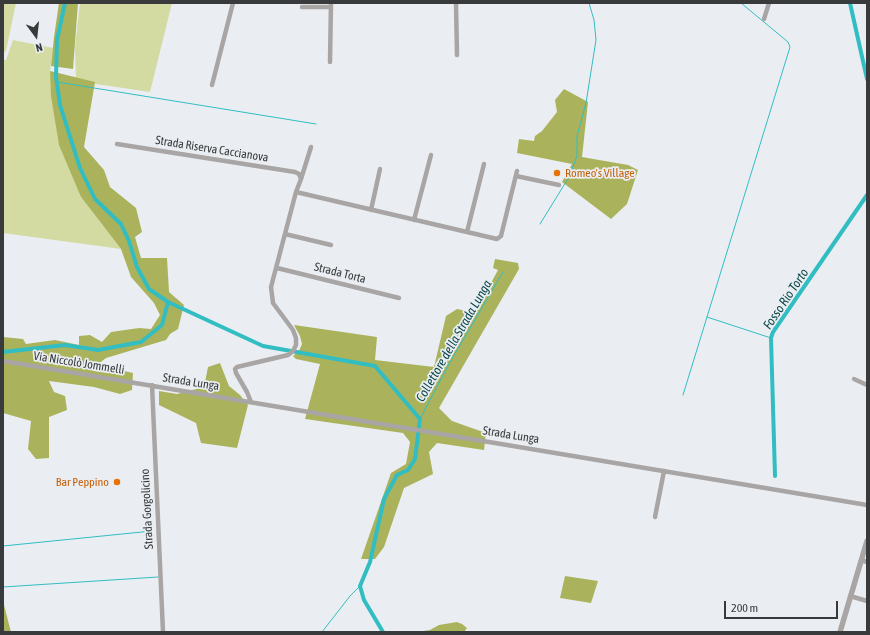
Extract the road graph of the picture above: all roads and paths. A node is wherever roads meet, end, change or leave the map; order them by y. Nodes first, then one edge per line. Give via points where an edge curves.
1 (233, 3) edge
2 (456, 3) edge
3 (769, 3) edge
4 (331, 5) edge
5 (302, 7) dead end
6 (764, 18) dead end
7 (457, 55) dead end
8 (330, 62) dead end
9 (212, 85) dead end
10 (117, 144) dead end
11 (311, 147) dead end
12 (430, 155) dead end
13 (484, 164) dead end
14 (380, 169) dead end
15 (301, 179) junction
16 (559, 185) dead end
17 (296, 192) junction
18 (371, 210) junction
19 (414, 220) junction
20 (467, 232) junction
21 (285, 234) junction
22 (331, 245) dead end
23 (277, 268) junction
24 (399, 298) dead end
25 (3, 361) edge
26 (854, 379) dead end
27 (867, 385) edge
28 (152, 386) junction
29 (251, 402) junction
30 (664, 470) junction
31 (867, 505) edge
32 (655, 517) dead end
33 (867, 541) edge
34 (864, 561) edge
35 (850, 596) junction
36 (867, 601) edge
37 (163, 632) edge
38 (840, 632) edge

1 - 9 street
2 - 7 street
3 - 6 street
4 - 5 street
4 - 8 street
10 - 15 street, Strada Riserva Caccianova via 292,171 299,174
11 - 15 street
12 - 19 street
13 - 20 street
14 - 18 street
15 - 17 street
16 - 20 street via 516,173 500,238
17 - 18 street
17 - 21 street
18 - 19 street
19 - 20 street
21 - 22 street, Strada Torta
21 - 23 street
23 - 24 street, Strada Torta
23 - 29 street via 271,285 272,299 294,332 295,348 291,353 237,367 236,373
25 - 28 street, Via Niccolò Jommelli
26 - 27 street
28 - 29 street, Strada Lunga
28 - 37 street, Strada Gorgolicino
29 - 30 street, Strada Lunga
30 - 31 street, Strada Lunga
30 - 32 street
33 - 34 street
34 - 35 street
35 - 36 street
35 - 38 street

